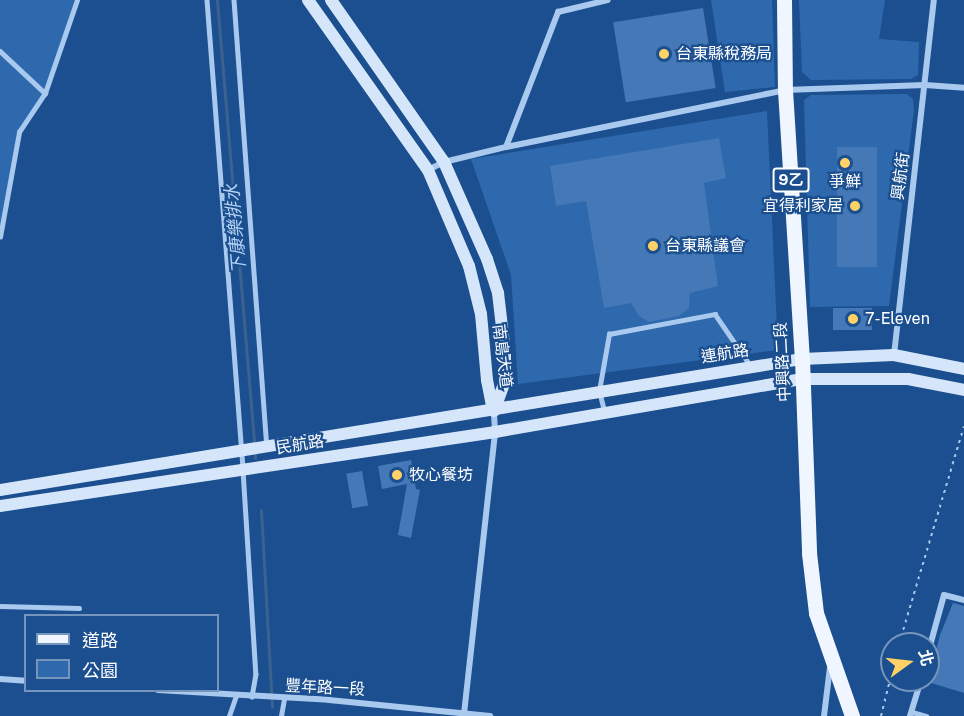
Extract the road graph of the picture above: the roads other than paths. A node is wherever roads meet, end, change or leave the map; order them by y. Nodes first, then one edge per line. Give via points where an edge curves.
1 (77, 0) edge
2 (207, 0) edge
3 (234, 0) edge
4 (308, 0) edge
5 (331, 0) edge
6 (608, 0) edge
7 (784, 0) edge
8 (934, 0) edge
9 (0, 51) edge
10 (925, 85) junction
11 (964, 88) edge
12 (786, 90) junction
13 (45, 93) junction
14 (506, 147) junction
15 (444, 162) junction
16 (428, 170) junction
17 (0, 237) edge
18 (894, 355) junction
19 (802, 359) junction
20 (751, 367) junction
21 (964, 369) edge
22 (802, 378) junction
23 (964, 390) edge
24 (599, 391) junction
25 (494, 411) junction
26 (604, 411) junction
27 (495, 432) junction
28 (267, 447) junction
29 (242, 451) junction
30 (243, 470) junction
31 (0, 490) edge
32 (0, 506) edge
33 (964, 600) edge
34 (0, 606) edge
35 (79, 608) dead end
36 (934, 632) edge
37 (830, 657) junction
38 (0, 679) edge
39 (24, 681) edge
40 (184, 692) edge
41 (917, 692) edge
42 (236, 696) junction
43 (252, 698) junction
44 (284, 699) junction
45 (465, 714) edge
46 (911, 714) edge
47 (229, 716) edge
48 (281, 716) edge
49 (490, 716) edge
50 (824, 716) edge
51 (852, 716) edge
52 (926, 716) edge

1 - 13 lane
2 - 29 lane
3 - 28 lane
4 - 16 street, 南島大道
5 - 15 street, 南島大道
6 - 14 street via 558,12
7 - 12 main road, 中興路二段 / 9乙
8 - 10 street, 興航街
9 - 13 lane
10 - 11 street
10 - 12 street
10 - 18 street, 興航街
12 - 14 street
12 - 19 main road, 中興路二段 / 9乙
13 - 17 lane via 19,132
14 - 15 street
15 - 16 street
15 - 25 street, 南島大道 via 498,293 505,381
16 - 25 street, 南島大道 via 469,266 481,314
18 - 19 street, 連航路
18 - 21 street, 連航路
19 - 20 street, 連航路
19 - 22 main road, 中興路二段 / 9乙
20 - 24 street, 連航路
20 - 24 lane via 715,315 609,334
22 - 23 street via 908,379
22 - 26 street
22 - 37 main road, 中興路二段 / 9乙 via 808,553 816,613
24 - 25 street, 民航路
24 - 26 lane
25 - 27 street
25 - 28 street, 民航路
26 - 27 street, 民航路
27 - 30 street, 民航路
27 - 45 street
28 - 29 street, 民航路
29 - 30 lane
29 - 31 street, 民航路
30 - 32 street, 民航路
30 - 43 lane via 256,674
33 - 36 street via 944,595
34 - 35 lane
37 - 50 street
37 - 51 main road, 中興路二段 / 9乙
38 - 39 street
40 - 42 street, 豐年路一段
41 - 46 street
42 - 43 street, 豐年路一段
42 - 47 lane
43 - 44 street, 豐年路一段
44 - 45 street, 豐年路一段
44 - 48 lane
45 - 49 street, 豐年路一段
46 - 52 lane

